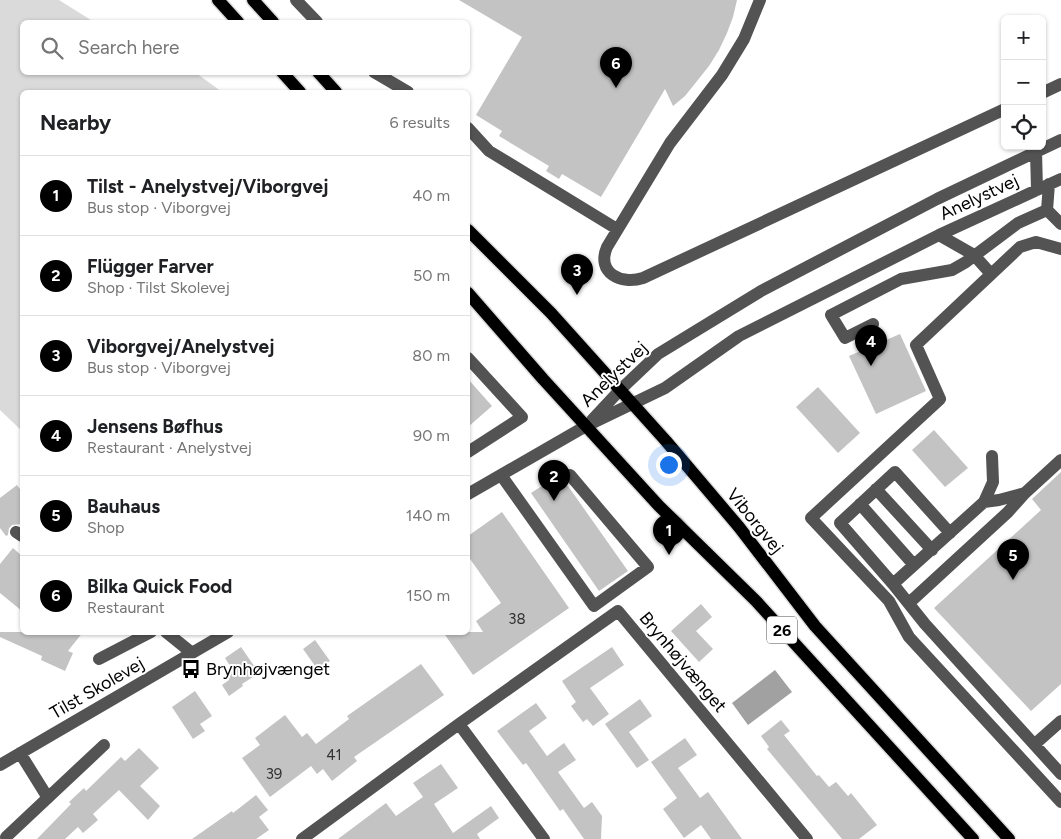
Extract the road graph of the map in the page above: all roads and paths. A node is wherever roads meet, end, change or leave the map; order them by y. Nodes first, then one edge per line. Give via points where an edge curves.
1 (218, 0) edge
2 (253, 0) edge
3 (296, 0) edge
4 (760, 0) edge
5 (236, 20) edge
6 (271, 20) edge
7 (315, 20) edge
8 (285, 75) edge
9 (321, 75) edge
10 (379, 75) edge
11 (1061, 84) edge
12 (298, 90) edge
13 (334, 90) edge
14 (405, 90) edge
15 (1046, 90) edge
16 (1001, 111) edge
17 (470, 130) edge
18 (1061, 140) edge
19 (1046, 145) edge
20 (1033, 150) edge
21 (1035, 150) edge
22 (1049, 184) edge
23 (1047, 210) junction
24 (1061, 224) edge
25 (618, 229) junction
26 (470, 232) edge
27 (939, 235) junction
28 (1061, 249) edge
29 (974, 255) junction
30 (991, 274) junction
31 (470, 295) edge
32 (873, 324) dead end
33 (470, 360) edge
34 (620, 390) junction
35 (633, 404) junction
36 (586, 426) junction
37 (470, 451) edge
38 (992, 456) dead end
39 (1061, 460) edge
40 (501, 475) junction
41 (570, 475) dead end
42 (876, 489) junction
43 (470, 493) edge
44 (1025, 493) junction
45 (984, 502) junction
46 (860, 504) junction
47 (950, 532) junction
48 (932, 550) junction
49 (914, 565) junction
50 (893, 584) junction
51 (909, 603) junction
52 (146, 635) edge
53 (170, 635) edge
54 (223, 635) edge
55 (192, 653) junction
56 (99, 659) dead end
57 (1061, 721) edge
58 (459, 724) junction
59 (1035, 744) junction
60 (104, 745) dead end
61 (20, 753) junction
62 (0, 765) edge
63 (1061, 774) edge
64 (48, 798) junction
65 (1061, 802) edge
66 (6, 837) dead end
67 (302, 839) edge
68 (544, 839) edge
69 (807, 839) edge
70 (973, 839) edge
71 (1010, 839) edge

1 - 5 main road
2 - 6 main road
3 - 7 street
4 - 25 street via 744,39 722,75 670,142
8 - 12 main road
9 - 13 main road
10 - 14 street
11 - 15 street
16 - 25 street via 636,280 612,275 603,263 607,247
17 - 25 street via 489,150
18 - 19 street, Anelystvej
20 - 34 street, Anelystvej via 761,290 658,354
21 - 22 street
22 - 23 street
22 - 27 street, Anelystvej
23 - 24 street
23 - 29 street via 1018,223
26 - 34 main road, Viborgvej / 26 via 551,313
27 - 29 street
27 - 35 street, Anelystvej via 739,336 665,388
28 - 30 street via 1036,242 1020,248
29 - 30 street
29 - 32 street via 952,270 901,279 831,315 845,338
30 - 65 street via 916,345 940,399 811,518 889,601 909,637
31 - 36 main road, 26
33 - 37 street via 522,417
34 - 35 main road, Viborgvej / 26
34 - 36 street, Anelystvej
35 - 36 street, Anelystvej
35 - 71 main road, Viborgvej / 26 via 739,527 815,626
36 - 40 street
36 - 70 main road, 26 via 659,506 756,601
38 - 45 street via 993,482
39 - 44 street
40 - 41 street via 594,606 648,567
40 - 43 street
42 - 46 street
42 - 47 street via 895,472
42 - 48 street
44 - 45 street
44 - 51 street
45 - 47 street
46 - 49 street
46 - 50 street via 840,523
47 - 48 street
48 - 49 street
49 - 50 street
50 - 51 street
51 - 59 street
52 - 56 street, Tilst Skolevej
53 - 55 street
54 - 55 street, Tilst Skolevej
55 - 61 street, Tilst Skolevej
57 - 59 street
58 - 67 street, Brynhøjvænget
58 - 68 street
58 - 69 street, Brynhøjvænget via 618,611
59 - 63 street
60 - 64 street
61 - 62 street, Tilst Skolevej
61 - 64 street
64 - 66 street

